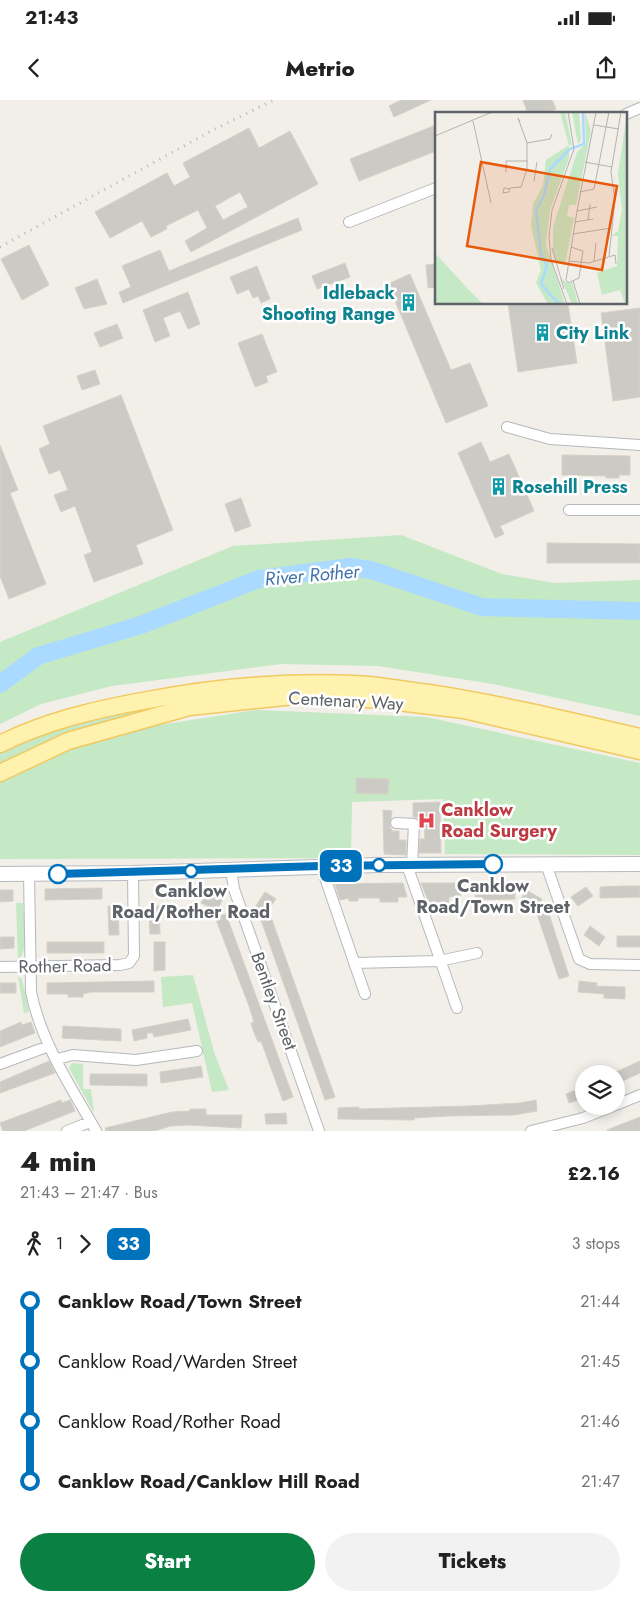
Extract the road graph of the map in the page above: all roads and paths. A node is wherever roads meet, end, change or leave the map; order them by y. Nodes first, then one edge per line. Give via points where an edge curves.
1 (640, 108) edge
2 (628, 113) edge
3 (435, 188) edge
4 (349, 222) dead end
5 (507, 427) dead end
6 (640, 445) edge
7 (569, 510) dead end
8 (640, 510) edge
9 (640, 737) edge
10 (0, 744) edge
11 (640, 751) edge
12 (0, 773) edge
13 (396, 824) dead end
14 (410, 864) junction
15 (546, 864) junction
16 (640, 864) edge
17 (321, 866) junction
18 (231, 870) junction
19 (132, 873) junction
20 (0, 874) edge
21 (29, 874) junction
22 (477, 952) dead end
23 (439, 961) junction
24 (354, 963) junction
25 (640, 966) edge
26 (0, 967) edge
27 (30, 967) junction
28 (365, 994) dead end
29 (457, 1008) dead end
30 (49, 1046) junction
31 (197, 1052) dead end
32 (57, 1059) junction
33 (0, 1064) edge
34 (640, 1095) edge
35 (625, 1101) edge
36 (590, 1115) edge
37 (93, 1126) edge
38 (67, 1131) edge
39 (319, 1131) edge
40 (531, 1131) edge

1 - 2 street
3 - 4 street
5 - 6 street via 550,439
7 - 8 street
9 - 10 main road, Centenary Way via 500,704 390,687 286,684 213,690 84,713
11 - 12 main road, Centenary Way via 464,710 382,700 304,696 189,707 68,741
13 - 14 street via 414,824
14 - 15 street
14 - 17 street
14 - 23 street
15 - 16 street
15 - 25 street via 579,959 590,964
17 - 18 street
17 - 24 street
18 - 19 street
18 - 39 street, Bentley Street via 234,889
19 - 21 street
19 - 27 street, Rother Road via 134,956 129,962 120,965
20 - 21 street
21 - 27 street
22 - 23 street
23 - 24 street
23 - 29 street
24 - 28 street
26 - 27 street, Rother Road
27 - 30 street via 34,1008
30 - 32 street
30 - 33 street
31 - 32 street via 136,1060 73,1055
32 - 37 street
34 - 35 street
36 - 40 street
37 - 38 street

